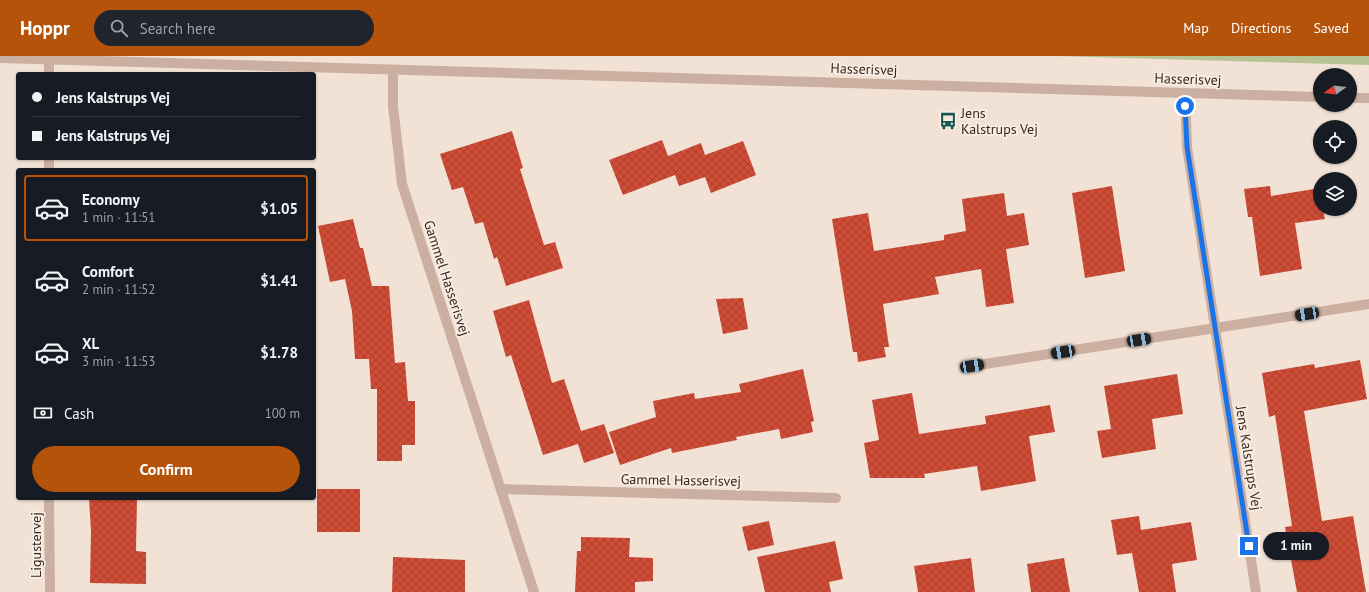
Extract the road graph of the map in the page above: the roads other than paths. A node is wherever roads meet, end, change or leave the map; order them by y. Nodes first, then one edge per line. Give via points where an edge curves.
1 (0, 58) edge
2 (49, 59) junction
3 (393, 70) junction
4 (49, 72) edge
5 (1185, 93) junction
6 (1313, 97) edge
7 (1357, 98) edge
8 (1369, 98) edge
9 (1369, 304) edge
10 (1215, 329) junction
11 (972, 366) dead end
12 (502, 489) junction
13 (836, 498) dead end
14 (50, 500) edge
15 (50, 592) edge
16 (534, 592) edge
17 (1256, 592) edge

1 - 2 street, Hasserisvej
2 - 3 street, Hasserisvej
2 - 4 street
3 - 5 street, Hasserisvej
3 - 12 street, Gammel Hasserisvej via 393,106 402,184
5 - 6 street, Hasserisvej
5 - 10 street, Jens Kalstrups Vej via 1187,147
7 - 8 street
9 - 10 street
10 - 11 street
10 - 17 street, Jens Kalstrups Vej
12 - 13 street, Gammel Hasserisvej
12 - 16 street, Gammel Hasserisvej
14 - 15 street, Ligustervej

